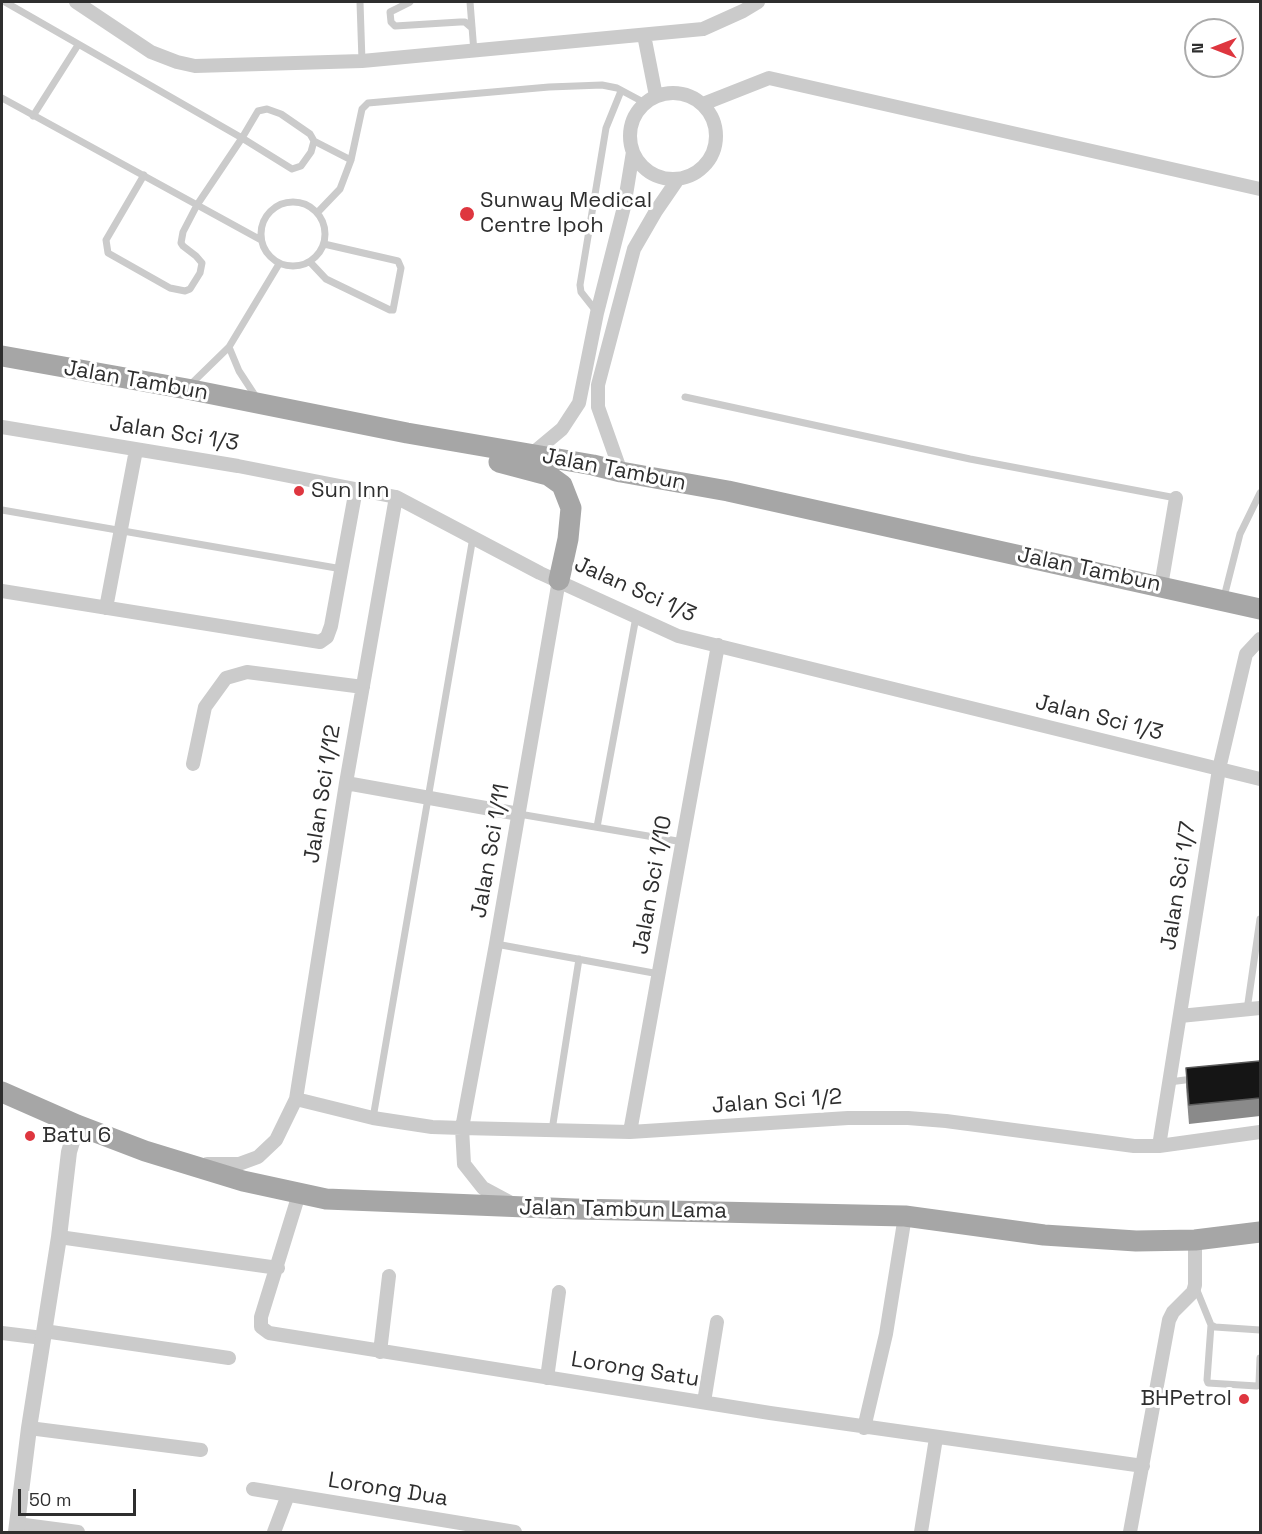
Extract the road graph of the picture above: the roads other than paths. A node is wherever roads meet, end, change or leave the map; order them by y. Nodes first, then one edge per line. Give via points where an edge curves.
1 (5, 2) edge
2 (76, 2) edge
3 (360, 2) edge
4 (410, 2) edge
5 (470, 2) edge
6 (758, 2) edge
7 (472, 28) junction
8 (644, 35) junction
9 (78, 45) junction
10 (474, 52) junction
11 (362, 61) junction
12 (621, 91) junction
13 (2, 99) edge
14 (651, 100) junction
15 (703, 104) junction
16 (33, 116) junction
17 (242, 138) junction
18 (314, 141) junction
19 (633, 152) junction
20 (351, 159) junction
21 (144, 175) junction
22 (678, 179) junction
23 (1260, 189) edge
24 (197, 205) junction
25 (317, 213) junction
26 (261, 240) junction
27 (324, 244) junction
28 (310, 262) junction
29 (279, 264) junction
30 (597, 313) junction
31 (229, 347) junction
32 (2, 356) edge
33 (2, 363) edge
34 (36, 363) junction
35 (187, 389) junction
36 (685, 397) dead end
37 (261, 404) junction
38 (2, 427) edge
39 (407, 433) junction
40 (136, 450) junction
41 (532, 454) junction
42 (621, 472) junction
43 (356, 489) junction
44 (1260, 493) edge
45 (396, 497) junction
46 (1176, 498) joint
47 (2, 510) edge
48 (120, 531) junction
49 (473, 537) junction
50 (342, 569) junction
51 (559, 580) junction
52 (1161, 586) junction
53 (2, 591) edge
54 (1223, 600) junction
55 (106, 608) junction
56 (1260, 609) edge
57 (636, 616) junction
58 (1260, 639) edge
59 (718, 645) junction
60 (363, 687) junction
61 (194, 764) dead end
62 (1220, 769) junction
63 (1260, 779) edge
64 (346, 783) junction
65 (429, 798) junction
66 (519, 814) junction
67 (597, 827) junction
68 (683, 842) junction
69 (1260, 919) edge
70 (496, 944) junction
71 (579, 959) junction
72 (659, 974) junction
73 (1254, 1009) edge
74 (1180, 1016) junction
75 (1203, 1078) edge
76 (1169, 1082) junction
77 (2, 1092) edge
78 (296, 1099) junction
79 (373, 1118) junction
80 (77, 1125) junction
81 (462, 1128) junction
82 (552, 1130) junction
83 (630, 1132) junction
84 (1260, 1132) edge
85 (1159, 1146) junction
86 (188, 1164) junction
87 (289, 1192) junction
88 (518, 1207) junction
89 (905, 1216) junction
90 (1260, 1232) edge
91 (59, 1237) junction
92 (1195, 1240) junction
93 (278, 1268) junction
94 (389, 1276) dead end
95 (1195, 1285) junction
96 (559, 1292) dead end
97 (717, 1322) dead end
98 (1211, 1325) junction
99 (1260, 1330) edge
100 (2, 1333) edge
101 (44, 1335) junction
102 (380, 1352) junction
103 (229, 1358) dead end
104 (1260, 1358) edge
105 (547, 1378) junction
106 (704, 1402) junction
107 (29, 1428) junction
108 (864, 1428) junction
109 (936, 1438) junction
110 (201, 1450) dead end
111 (1143, 1466) junction
112 (253, 1489) dead end
113 (288, 1495) junction
114 (16, 1528) edge
115 (78, 1533) edge
116 (274, 1533) edge
117 (515, 1533) edge
118 (921, 1533) edge
119 (1130, 1533) edge

1 - 9 lane
2 - 11 street via 151,52 195,66
3 - 11 lane
4 - 7 lane via 390,12 395,26 465,22
5 - 7 lane
6 - 8 street via 703,29
7 - 10 lane
8 - 10 street
8 - 14 street
9 - 16 lane
9 - 17 lane
10 - 11 street
12 - 14 lane
12 - 20 lane via 602,85 549,87 368,103 362,109
12 - 30 lane via 606,128 580,285
13 - 16 lane
14 - 15 street via 668,93 692,97
14 - 19 street via 637,113 632,126
15 - 22 street via 716,129 712,156 692,176
15 - 23 street via 769,78
16 - 21 lane
17 - 18 lane via 292,169 302,166
17 - 18 lane via 258,111 267,109 281,114
17 - 24 lane
18 - 20 lane
19 - 22 street via 651,173 664,179
19 - 30 street via 624,207
20 - 25 lane via 338,193
21 - 24 lane
21 - 24 lane via 106,240 108,253 179,291 190,289 200,273 202,263 181,243
22 - 42 street via 634,249 598,385 598,407
24 - 26 lane
25 - 26 lane via 299,202 276,206 262,224
25 - 27 lane via 325,229
26 - 29 lane via 267,254
27 - 28 lane
27 - 28 lane via 398,261 401,268 393,310 326,279
28 - 29 lane via 294,267
29 - 31 lane
30 - 41 street via 579,403 562,429
31 - 35 lane
31 - 37 lane via 239,371
32 - 34 main road, Jalan Tambun
33 - 34 main road
34 - 35 main road, Jalan Tambun
35 - 37 main road, Jalan Tambun
36 - 46 lane via 970,459
37 - 39 main road, Jalan Tambun
38 - 40 street, Jalan Sci 1/3
39 - 41 main road, Jalan Tambun
39 - 51 main road via 459,452 548,474 562,485 571,508
40 - 43 street, Jalan Sci 1/3
40 - 48 street
41 - 42 main road, Jalan Tambun
42 - 52 main road, Jalan Tambun via 738,493
43 - 45 street, Jalan Sci 1/3
43 - 50 street
44 - 54 lane via 1240,534
45 - 49 street, Jalan Sci 1/3
45 - 60 street, Jalan Sci 1/12
46 - 52 street
47 - 48 lane
48 - 50 lane
48 - 55 street
49 - 51 street, Jalan Sci 1/3
49 - 65 lane
50 - 55 street via 331,626 320,642
51 - 57 street, Jalan Sci 1/3
51 - 66 street, Jalan Sci 1/11
52 - 54 main road, Jalan Tambun
53 - 55 street
54 - 56 main road, Jalan Tambun
57 - 59 street, Jalan Sci 1/3 via 678,636
57 - 67 lane
58 - 62 street, Jalan Sci 1/7 via 1246,654
59 - 62 street, Jalan Sci 1/3
59 - 68 street, Jalan Sci 1/10
60 - 61 street via 247,672 226,678 206,706
60 - 64 street, Jalan Sci 1/12
62 - 63 street, Jalan Sci 1/3
62 - 74 street, Jalan Sci 1/7
64 - 65 street
64 - 78 street, Jalan Sci 1/12
65 - 66 street
65 - 79 lane
66 - 67 lane
66 - 70 street, Jalan Sci 1/11
67 - 68 lane
68 - 72 street, Jalan Sci 1/10
69 - 73 lane
70 - 71 lane
70 - 81 street, Jalan Sci 1/11
71 - 72 lane
71 - 82 lane
72 - 83 street, Jalan Sci 1/10
73 - 74 street
74 - 76 street, Jalan Sci 1/7
75 - 76 lane
76 - 85 street, Jalan Sci 1/7
77 - 80 main road, Jalan Tambun Lama
78 - 79 street, Jalan Sci 1/2
78 - 86 street, Jalan Sci 1/12 via 276,1140 258,1157 239,1164
79 - 81 street, Jalan Sci 1/2
80 - 86 main road, Jalan Tambun Lama
80 - 91 street via 69,1152
81 - 82 street, Jalan Sci 1/2
81 - 88 street, Jalan Sci 1/11 via 464,1164 483,1188
82 - 83 street, Jalan Sci 1/2
83 - 85 street, Jalan Sci 1/2 via 848,1118 908,1118
84 - 85 street, Jalan Sci 1/2
86 - 87 main road, Jalan Tambun Lama
87 - 88 main road, Jalan Tambun Lama via 357,1202
87 - 93 street, Lorong Satu
88 - 89 main road, Jalan Tambun Lama
89 - 92 main road, Jalan Tambun Lama via 1044,1235
89 - 108 street via 886,1334
90 - 92 main road, Jalan Tambun Lama
91 - 93 street
91 - 101 street
92 - 95 street
93 - 102 street, Lorong Satu via 261,1317 265,1331
94 - 102 street
95 - 98 lane
95 - 111 street via 1169,1320
96 - 105 street
97 - 106 street
98 - 99 lane via 1218,1329
98 - 104 lane via 1208,1383 1257,1386
100 - 101 street
101 - 103 street
101 - 107 street
102 - 105 street, Lorong Satu
105 - 106 street, Lorong Satu
106 - 108 street, Lorong Satu
107 - 110 street
107 - 114 street
108 - 109 street, Lorong Satu
109 - 111 street, Lorong Satu
109 - 118 street
111 - 119 street
112 - 113 street, Lorong Dua
113 - 116 street
113 - 117 street, Lorong Dua
114 - 115 street

